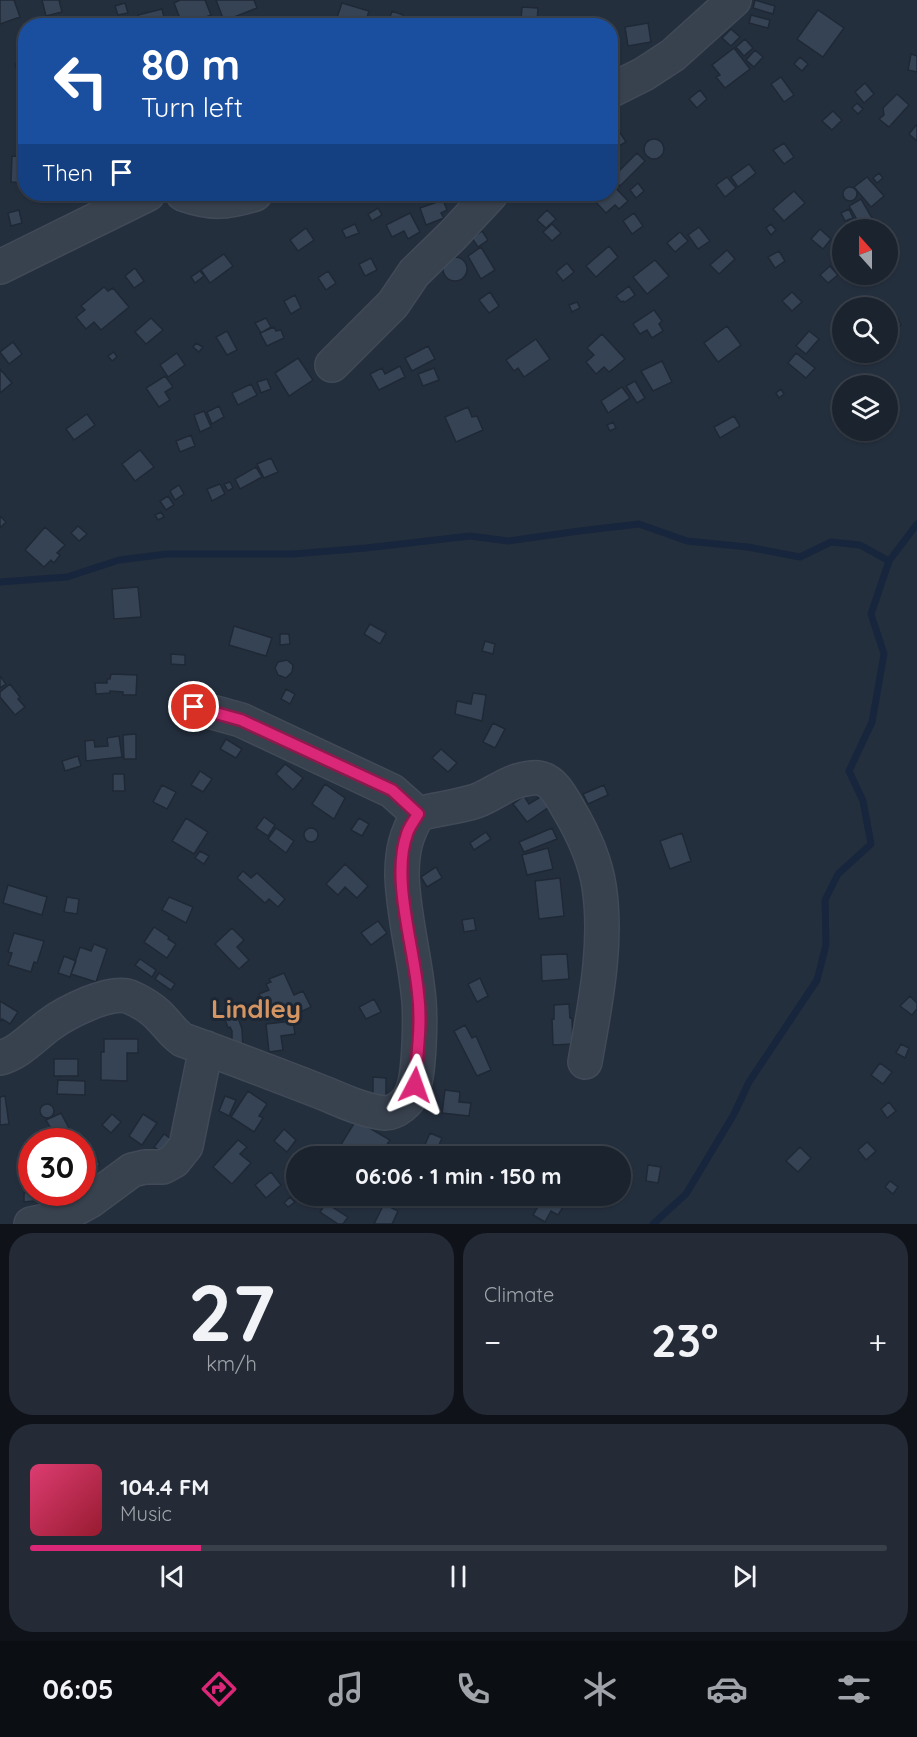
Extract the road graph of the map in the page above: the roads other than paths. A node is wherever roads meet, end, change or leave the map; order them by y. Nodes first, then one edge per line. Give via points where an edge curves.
1 (734, 0) edge
2 (618, 87) edge
3 (134, 201) edge
4 (208, 201) edge
5 (230, 201) edge
6 (485, 201) edge
7 (0, 267) edge
8 (332, 364) dead end
9 (194, 707) dead end
10 (418, 814) junction
11 (206, 1048) junction
12 (0, 1058) edge
13 (585, 1062) dead end
14 (31, 1224) edge

1 - 2 street via 673,55
3 - 7 street
4 - 5 street
6 - 8 street via 414,273 393,304
9 - 10 street via 241,720 392,790
10 - 11 street via 407,832 402,873 420,1021 415,1085 406,1101 395,1111 385,1113 354,1105
10 - 13 street via 478,800 528,778 548,781 562,798 577,823 599,884 599,974
11 - 12 street via 183,1040 150,1009 119,995 62,1017
11 - 14 street via 186,1146 174,1161 164,1167 132,1170 80,1206

